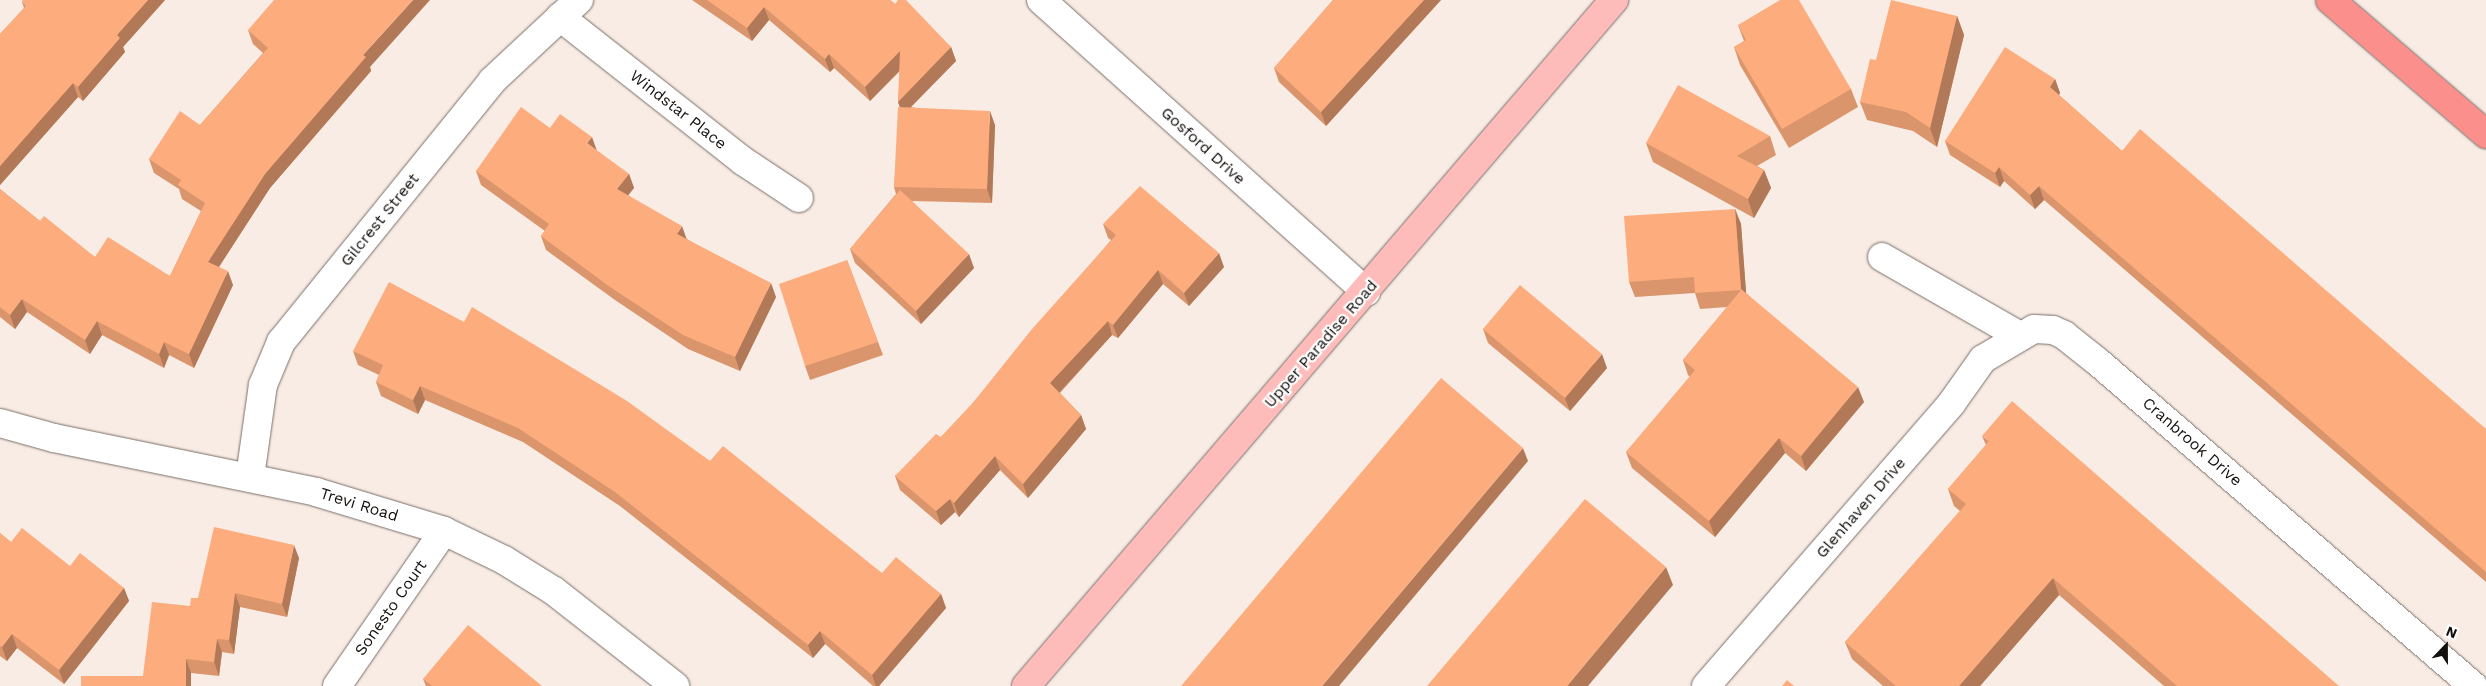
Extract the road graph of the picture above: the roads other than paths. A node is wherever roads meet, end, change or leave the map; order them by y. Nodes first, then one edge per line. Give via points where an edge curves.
1 (1041, 0) edge
2 (1614, 0) edge
3 (2330, 0) edge
4 (570, 8) edge
5 (2486, 134) edge
6 (799, 198) dead end
7 (1882, 257) dead end
8 (1366, 292) junction
9 (2018, 335) junction
10 (0, 423) edge
11 (250, 477) junction
12 (444, 531) junction
13 (337, 686) edge
14 (675, 686) edge
15 (1026, 686) edge
16 (1706, 686) edge
17 (2473, 686) edge

1 - 8 street, Gosford Drive
2 - 8 main road, Upper Paradise Road
3 - 5 highway
4 - 6 street, Windstar Place via 743,161
4 - 11 street, Gilcrest Street via 492,81 280,342 263,385
7 - 9 street
8 - 15 main road, Upper Paradise Road
9 - 16 street, Glenhaven Drive via 1983,359 1951,404
9 - 17 street, Cranbrook Drive via 2034,329 2053,330 2064,335
10 - 11 street, Trevi Road via 54,438
11 - 12 street, Trevi Road via 316,492
12 - 13 street, Sonesto Court
12 - 14 street, Trevi Road via 504,560 554,591

